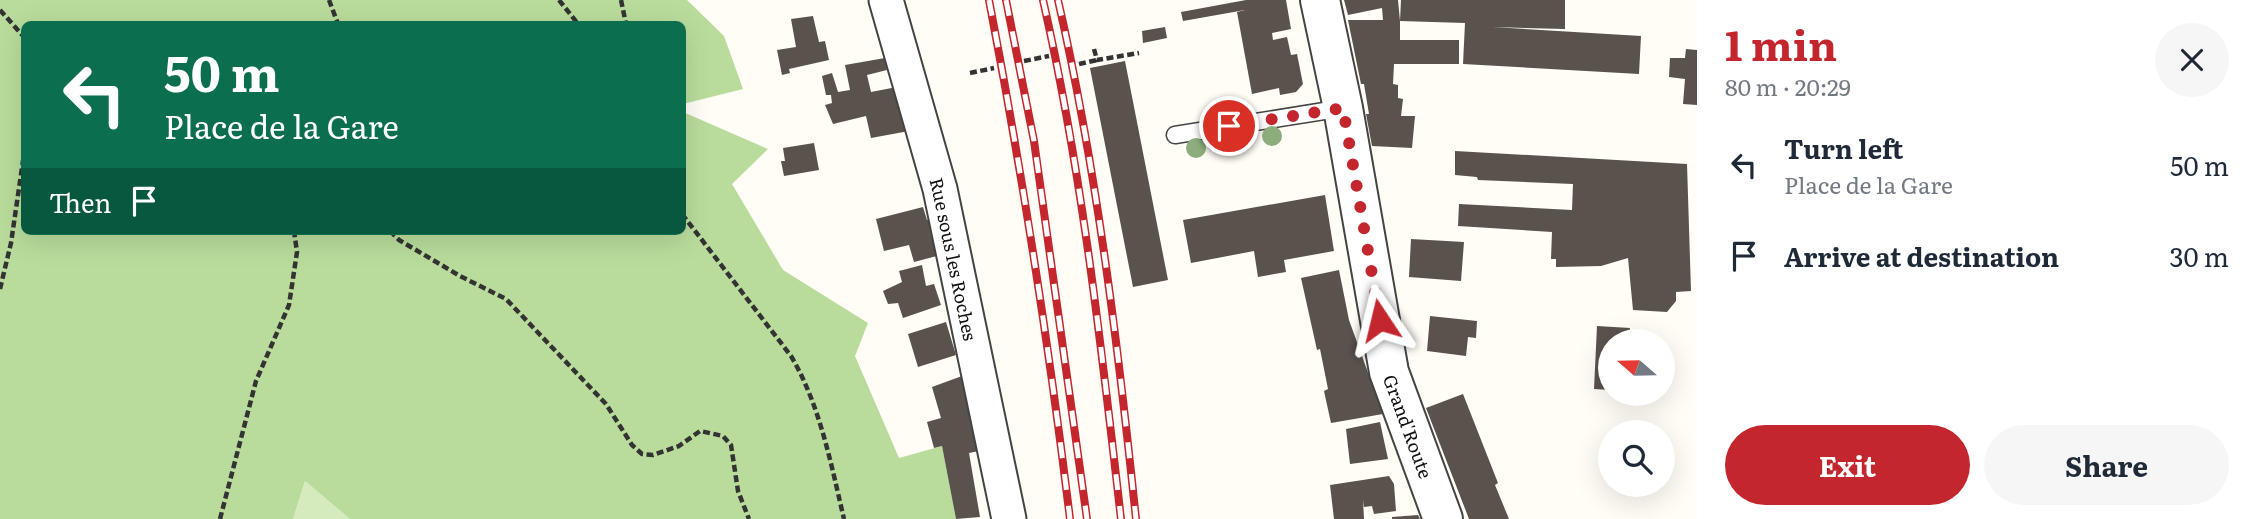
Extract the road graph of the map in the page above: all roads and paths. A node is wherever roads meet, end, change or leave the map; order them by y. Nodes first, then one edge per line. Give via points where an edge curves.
1 (330, 0) edge
2 (559, 0) edge
3 (621, 0) edge
4 (886, 0) edge
5 (1320, 0) edge
6 (0, 9) edge
7 (337, 21) edge
8 (576, 21) edge
9 (625, 21) edge
10 (21, 34) edge
11 (1094, 49) dead end
12 (1139, 52) dead end
13 (1049, 56) dead end
14 (1097, 60) junction
15 (1024, 61) dead end
16 (1079, 64) dead end
17 (994, 68) dead end
18 (970, 73) dead end
19 (1343, 108) junction
20 (1175, 135) dead end
21 (21, 175) edge
22 (686, 219) edge
23 (295, 235) edge
24 (394, 235) edge
25 (0, 289) edge
26 (220, 519) edge
27 (749, 519) edge
28 (844, 519) edge
29 (1009, 519) edge
30 (1443, 519) edge

1 - 7 path
2 - 8 path
3 - 9 path
4 - 29 street, Rue sous les Roches via 940,189
5 - 19 street, Grand'Route
6 - 10 path
11 - 14 path
12 - 14 path
13 - 15 path
14 - 16 path
17 - 18 path
19 - 20 lane
19 - 30 street, Grand'Route via 1389,372
21 - 25 path
22 - 28 path via 804,378
23 - 26 path via 297,252 289,305 256,381
24 - 27 path via 506,299 606,404 642,454 679,446 700,431 723,436 731,444 738,491

